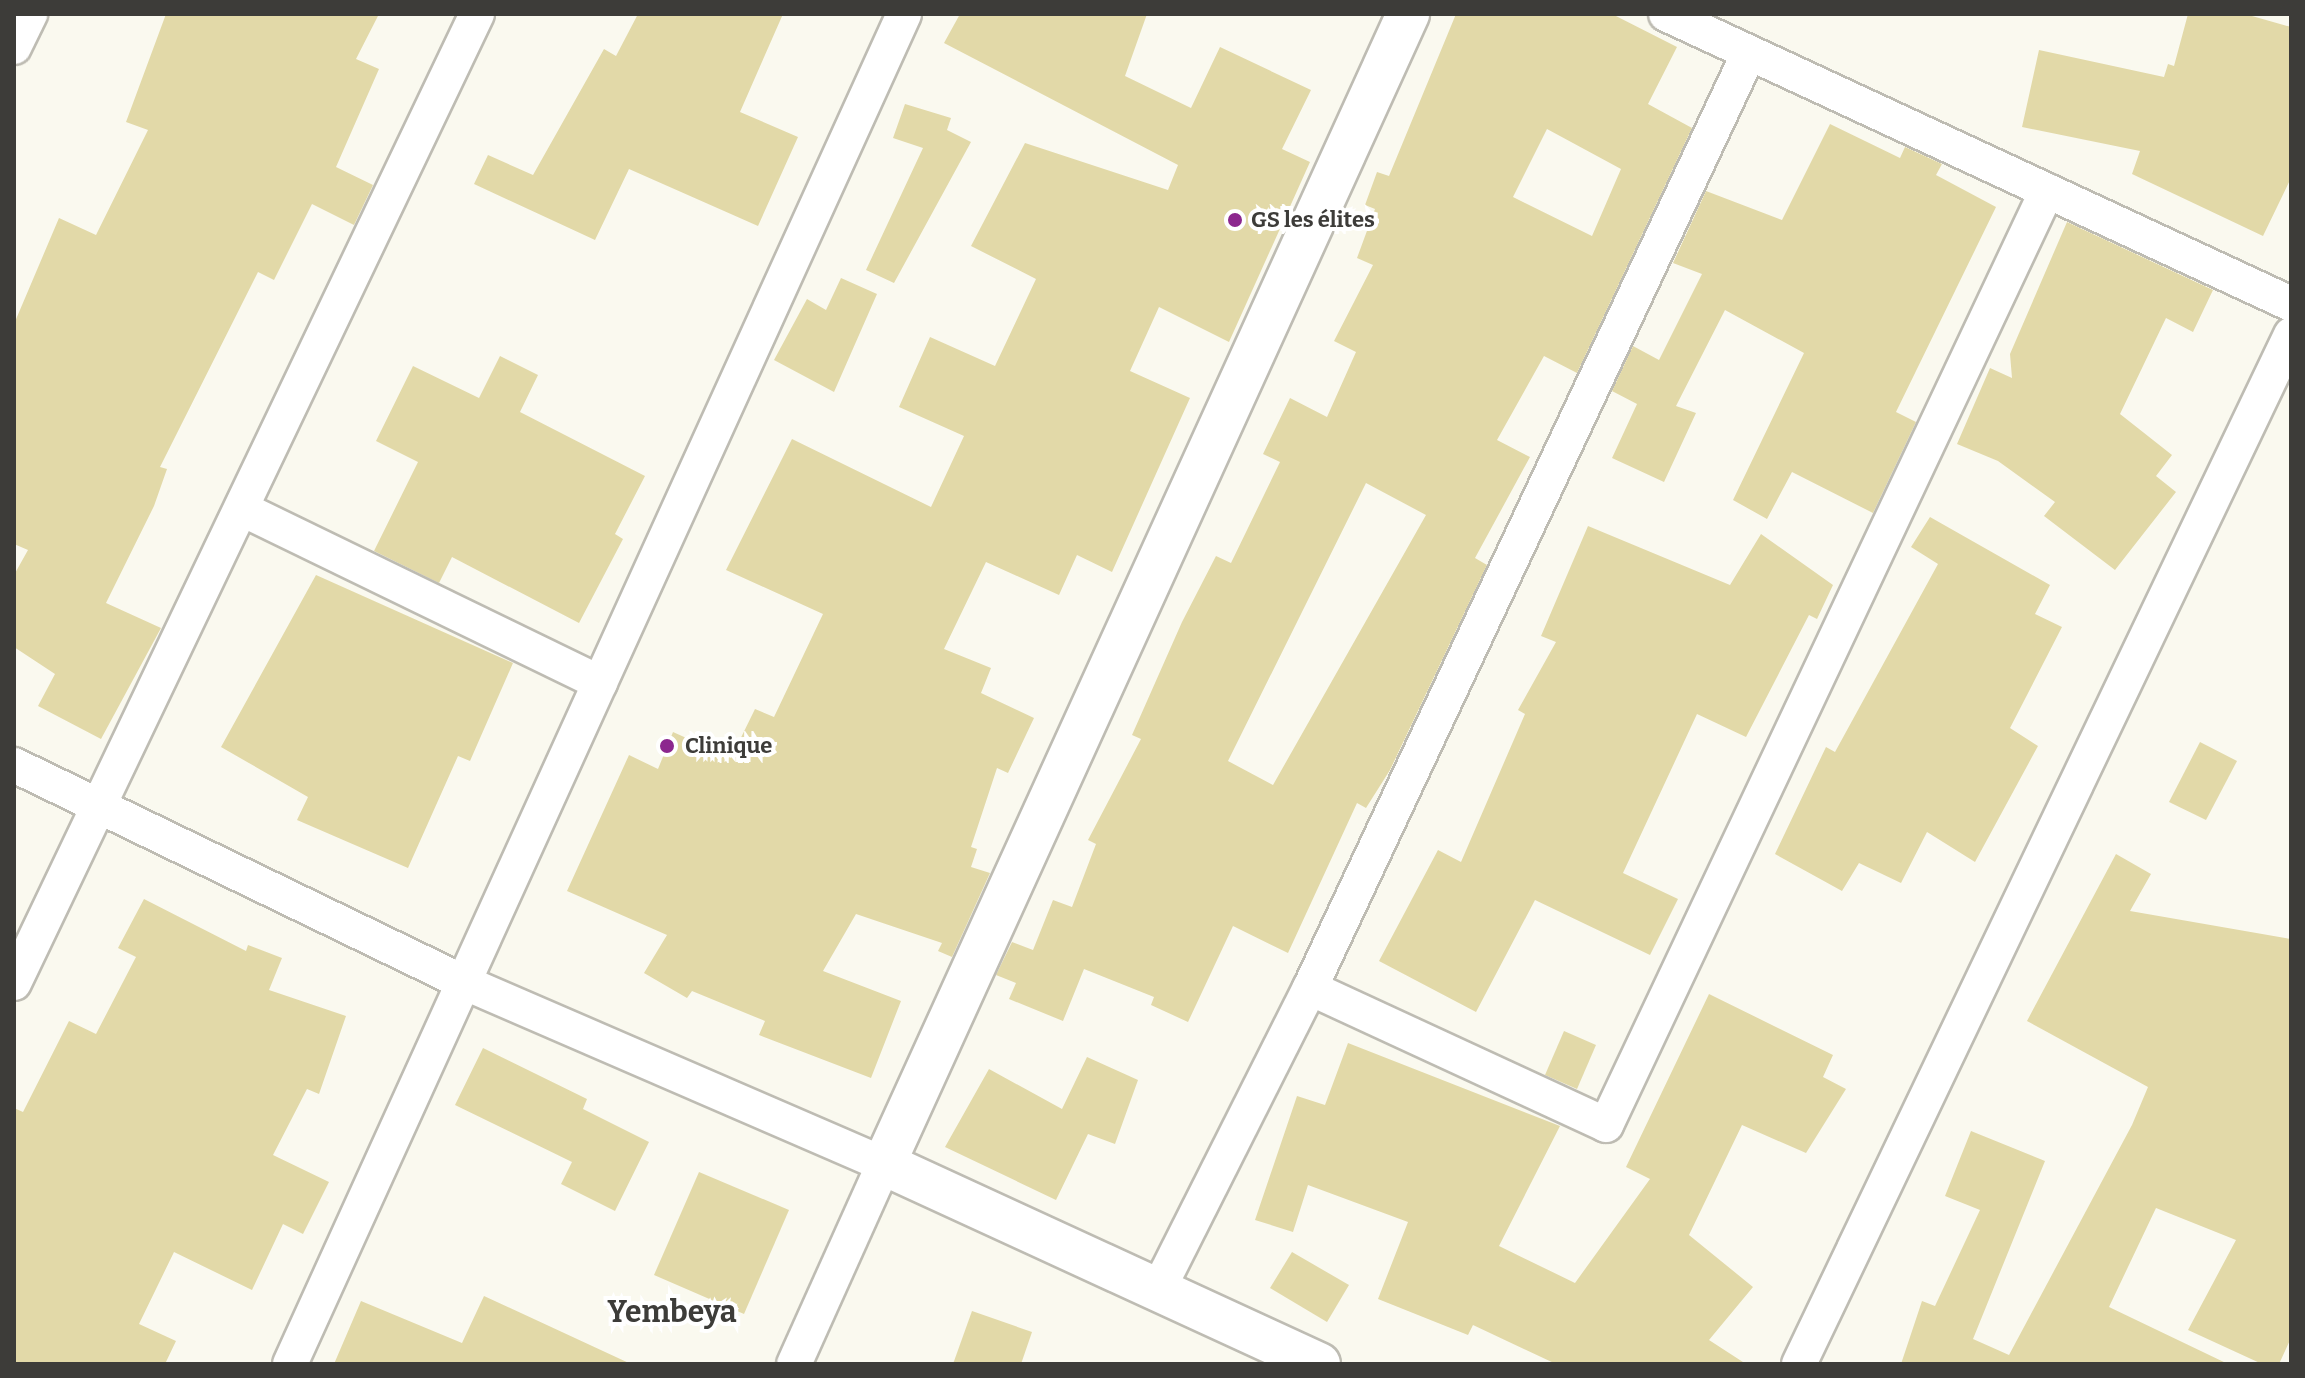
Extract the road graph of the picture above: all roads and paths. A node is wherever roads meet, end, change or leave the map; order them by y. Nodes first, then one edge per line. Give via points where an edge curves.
1 (30, 14) edge
2 (477, 14) edge
3 (904, 14) edge
4 (1408, 14) edge
5 (1666, 14) edge
6 (14, 47) edge
7 (1749, 53) junction
8 (2047, 191) junction
9 (2291, 304) edge
10 (2291, 335) edge
11 (242, 509) junction
12 (600, 683) junction
13 (14, 765) edge
14 (100, 804) junction
15 (463, 982) junction
16 (14, 983) edge
17 (1310, 988) junction
18 (884, 1164) junction
19 (1158, 1290) junction
20 (1293, 1359) edge
21 (290, 1364) edge
22 (794, 1364) edge
23 (1799, 1364) edge

1 - 6 street
2 - 11 street
3 - 12 street
4 - 18 street
5 - 7 street
7 - 8 street
7 - 17 street
8 - 9 street
8 - 17 street via 1606,1125
10 - 23 street
11 - 12 street
11 - 14 street
12 - 15 street
13 - 14 street
14 - 15 street
14 - 16 street
15 - 18 street
15 - 21 street
17 - 19 street
18 - 19 street
18 - 22 street
19 - 20 street

